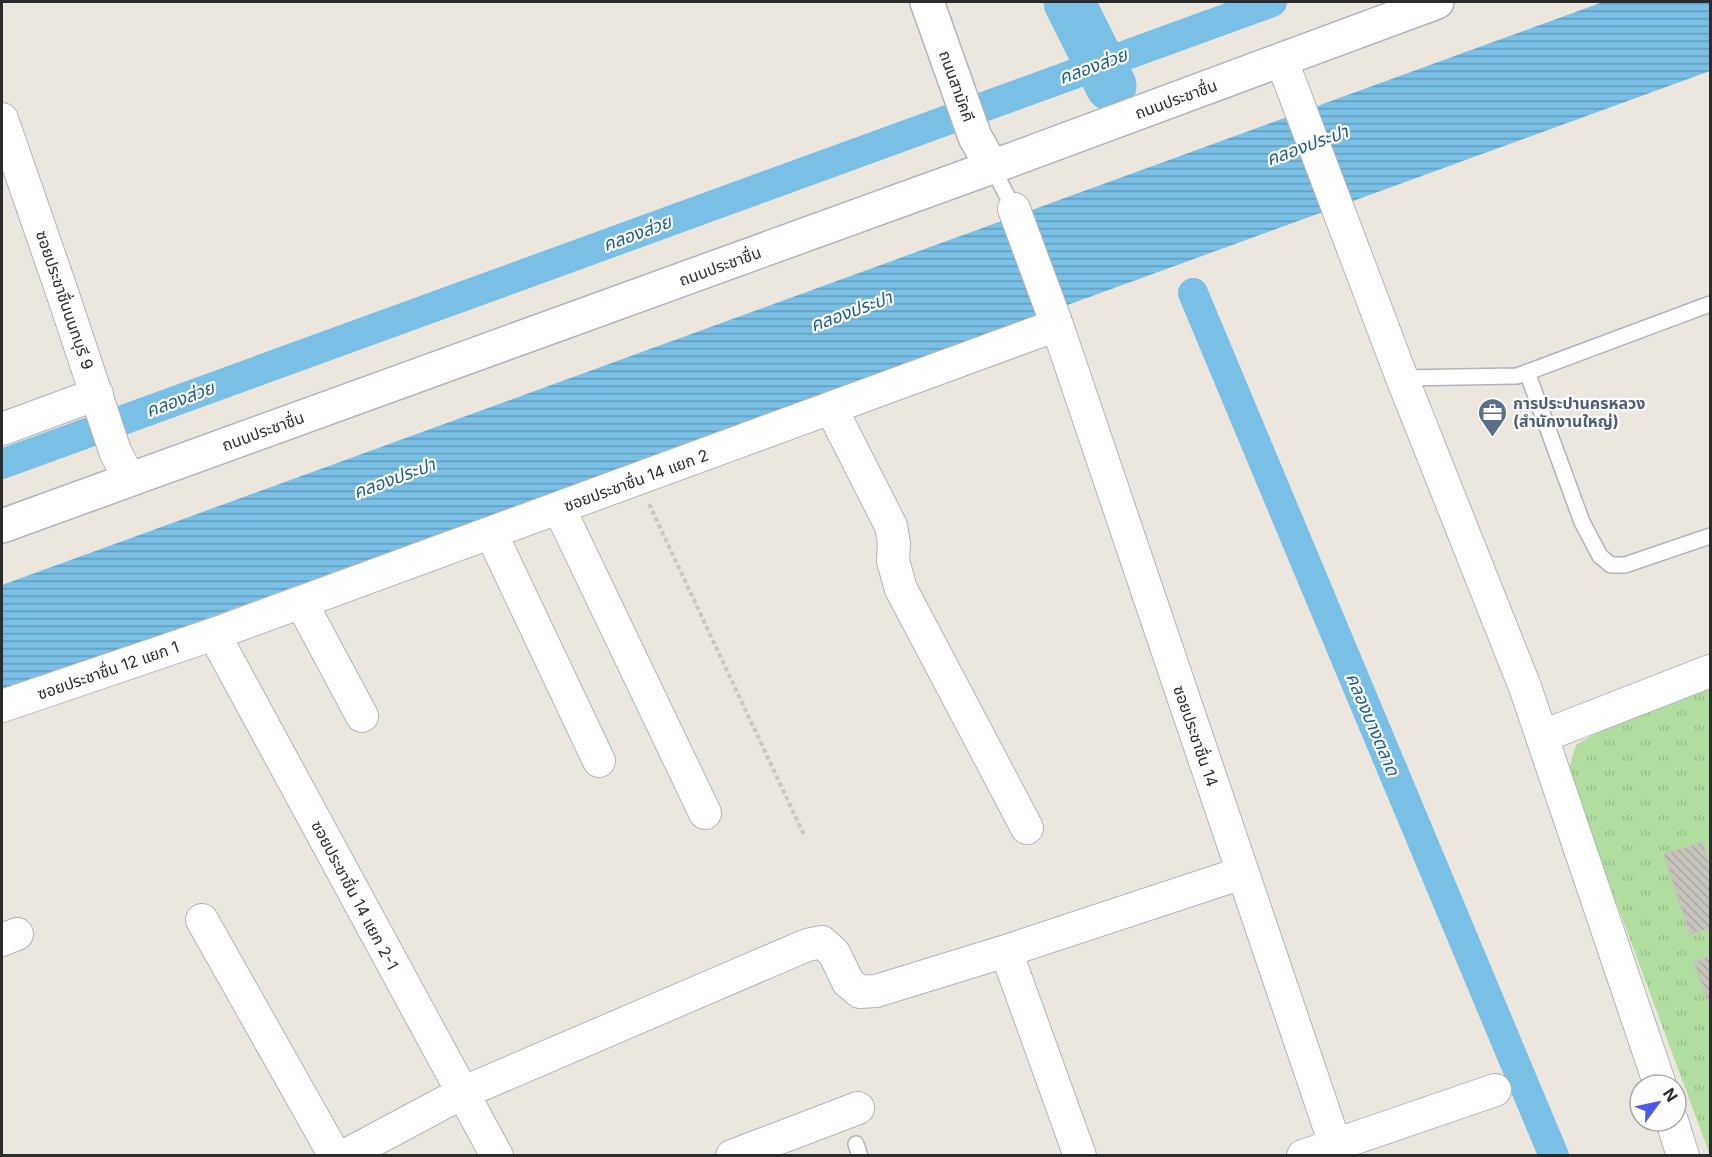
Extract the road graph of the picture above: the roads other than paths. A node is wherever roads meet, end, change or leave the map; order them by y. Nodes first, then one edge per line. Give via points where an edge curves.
1 (927, 2) edge
2 (1437, 2) edge
3 (1282, 61) junction
4 (2, 119) edge
5 (992, 167) junction
6 (1014, 209) joint
7 (1710, 304) edge
8 (1055, 320) junction
9 (1527, 372) junction
10 (1402, 378) junction
11 (99, 400) junction
12 (831, 408) junction
13 (2, 429) edge
14 (122, 465) junction
15 (559, 508) junction
16 (2, 526) edge
17 (491, 533) junction
18 (1710, 536) edge
19 (301, 602) junction
20 (214, 634) junction
21 (1710, 671) edge
22 (2, 706) edge
23 (362, 716) dead end
24 (1543, 736) junction
25 (599, 761) dead end
26 (705, 813) dead end
27 (1027, 828) dead end
28 (1242, 873) junction
29 (202, 920) dead end
30 (1006, 951) junction
31 (1656, 1073) edge
32 (1495, 1090) dead end
33 (462, 1093) junction
34 (858, 1108) dead end
35 (1676, 1133) edge
36 (1337, 1150) edge
37 (335, 1155) edge
38 (344, 1155) edge
39 (497, 1155) edge
40 (732, 1155) edge
41 (1080, 1155) edge
42 (1303, 1155) edge
43 (1683, 1155) edge

1 - 5 main road, ถนนสามัคคี via 975,137
2 - 3 main road, ถนนประชาชื่น
3 - 5 main road, ถนนประชาชื่น
3 - 10 street
4 - 11 street, ซอยประชาชื่นนนทบุรี 9
5 - 6 lane
5 - 14 main road, ถนนประชาชื่น
6 - 8 street, ซอยประชาชื่น 14
7 - 9 lane
8 - 12 street, ซอยประชาชื่น 14 แยก 2
8 - 28 street, ซอยประชาชื่น 14
9 - 10 lane via 1516,376
9 - 18 lane via 1582,522 1600,556 1611,565 1625,565
10 - 24 street
11 - 13 street
11 - 14 street, ซอยประชาชื่นนนทบุรี 9
12 - 15 street, ซอยประชาชื่น 14 แยก 2
12 - 27 street via 891,526 893,561 901,589
14 - 16 main road, ถนนประชาชื่น
15 - 17 street, ซอยประชาชื่น 14 แยก 2
15 - 26 street
17 - 19 street, ซอยประชาชื่น 14 แยก 2
17 - 25 street
19 - 20 street, ซอยประชาชื่น 14 แยก 2
19 - 23 street
20 - 22 street, ซอยประชาชื่น 12 แยก 1
20 - 33 street, ซอยประชาชื่น 14 แยก 2-1
21 - 24 street
24 - 31 street
28 - 30 street
28 - 36 street, ซอยประชาชื่น 14
29 - 37 street
30 - 33 street via 876,991 860,992 848,982 834,953 822,942 807,945
30 - 41 street
32 - 36 street
33 - 38 street
33 - 39 street, ซอยประชาชื่น 14 แยก 2-1
34 - 40 street
35 - 43 street
36 - 42 street

